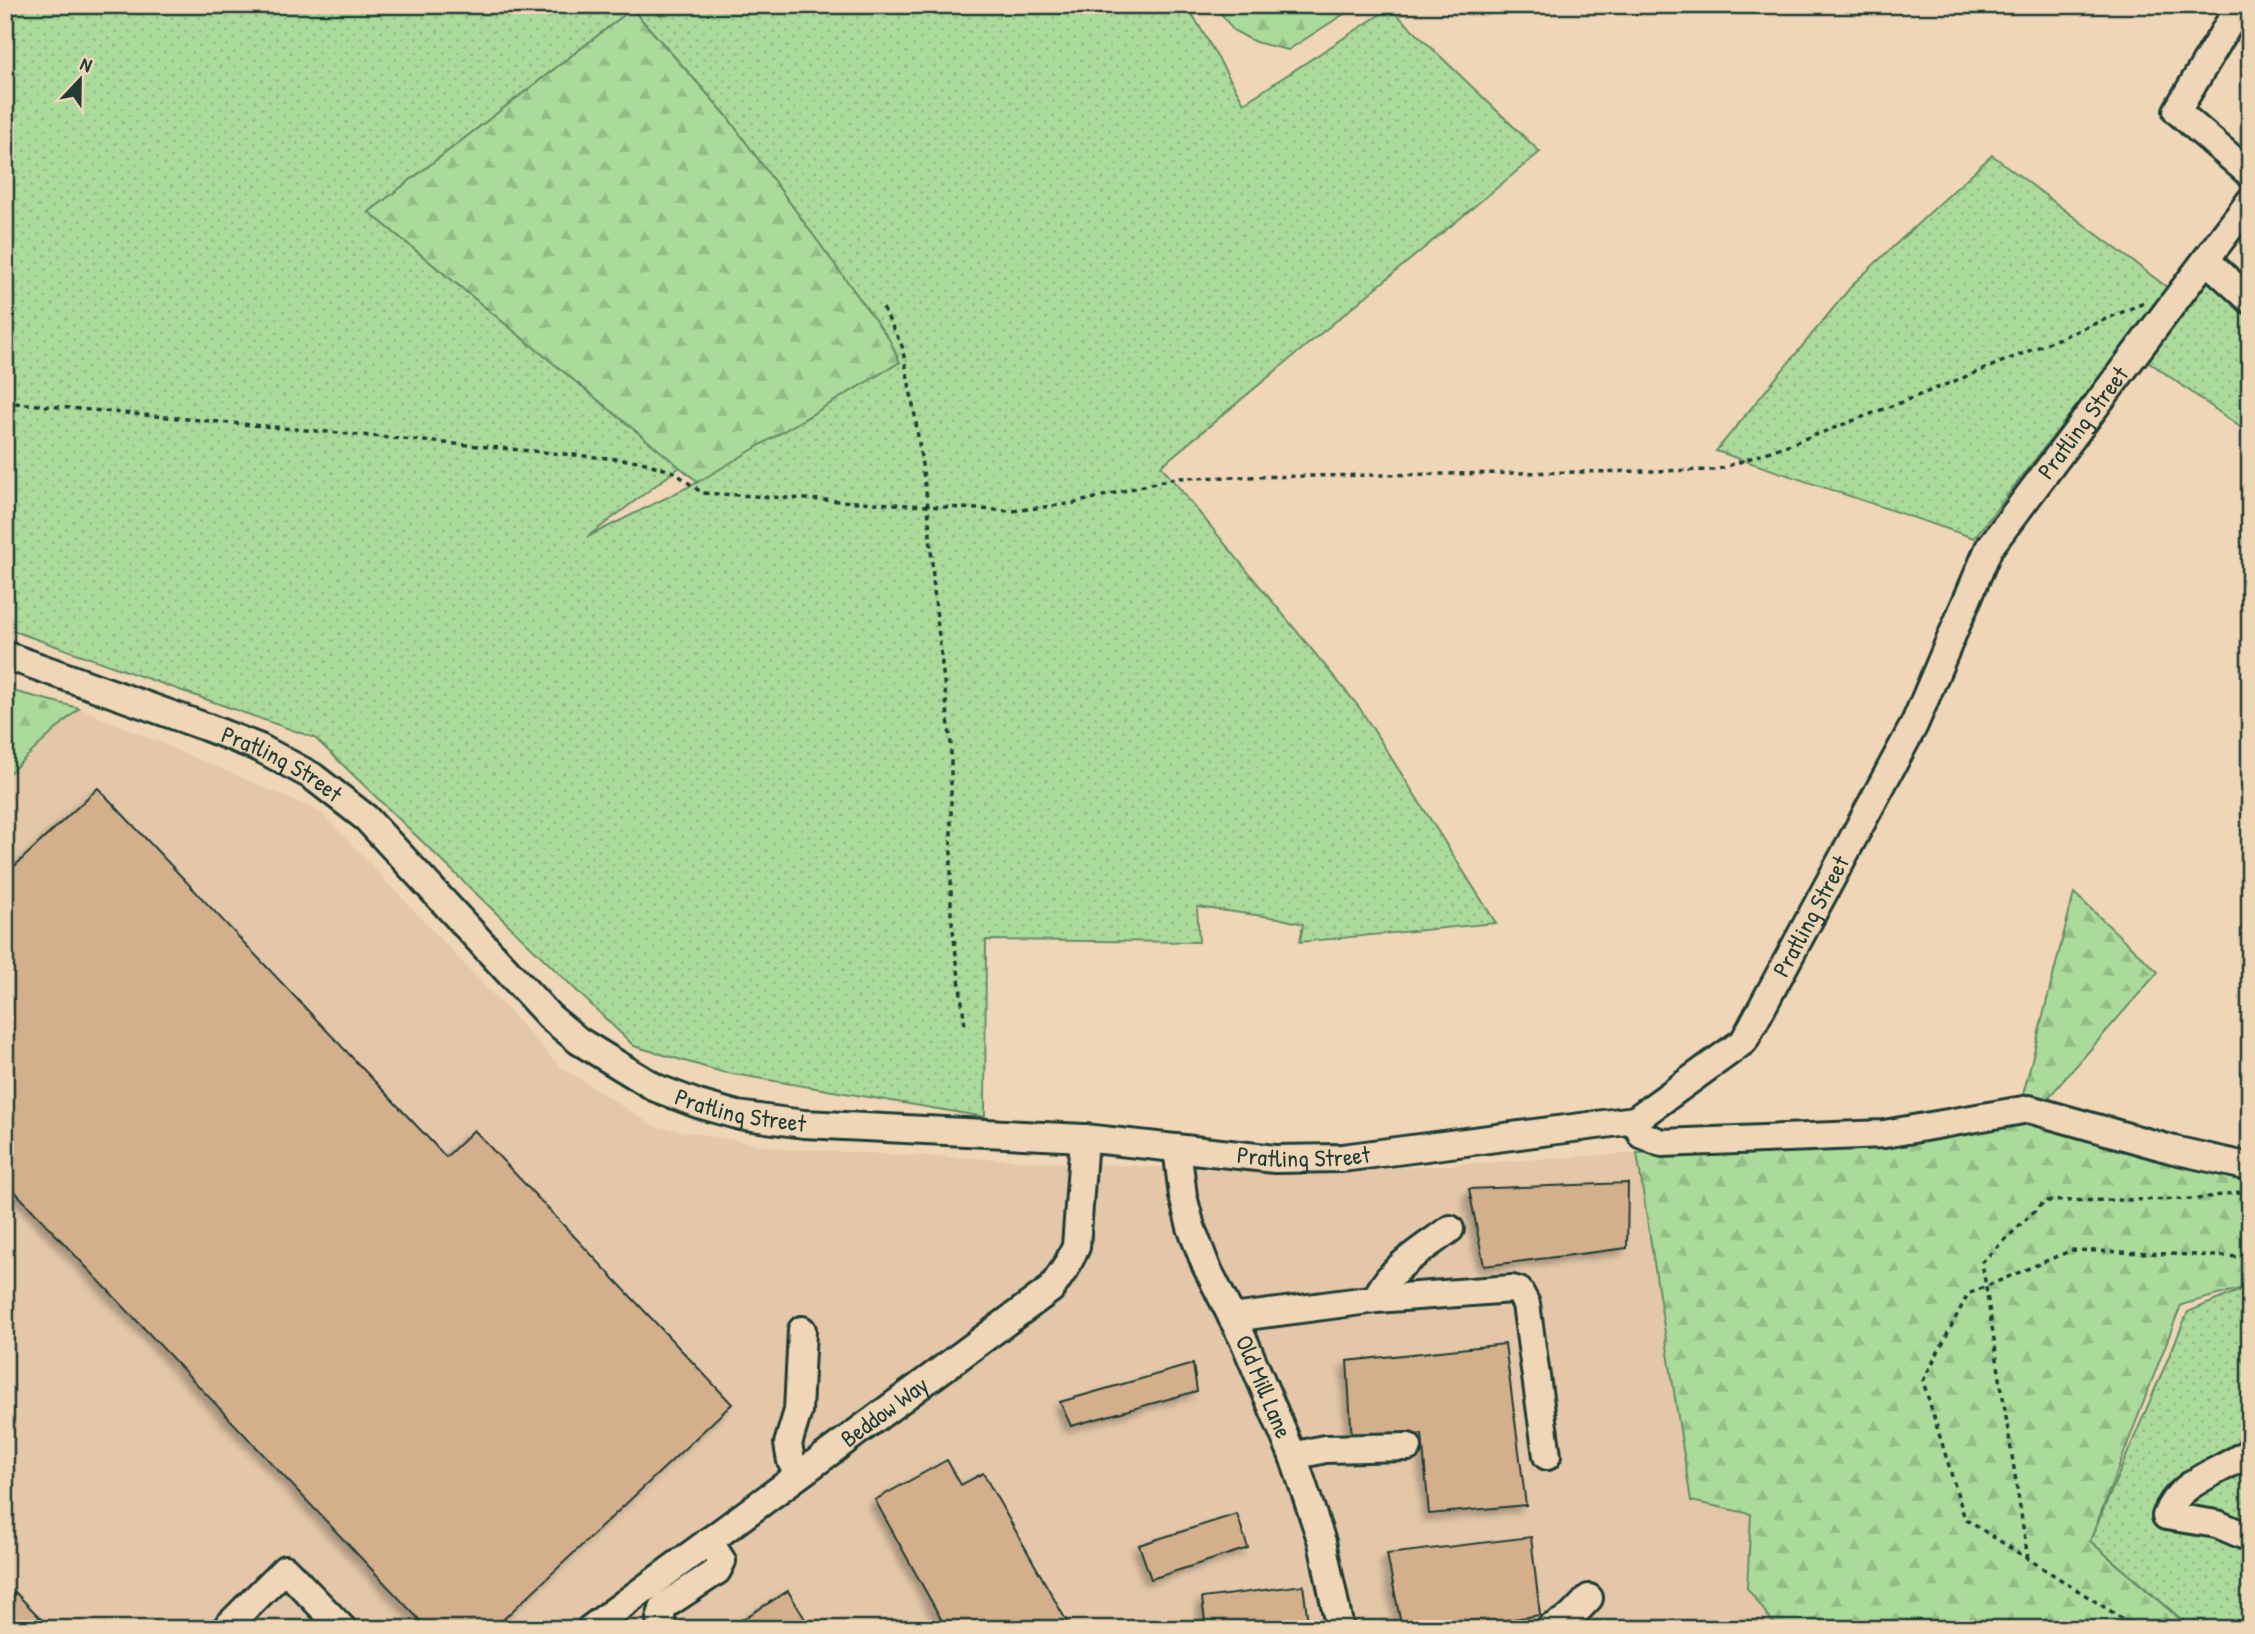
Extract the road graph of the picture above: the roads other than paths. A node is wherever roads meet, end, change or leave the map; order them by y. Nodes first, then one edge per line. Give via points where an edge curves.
1 (2240, 5) edge
2 (2250, 174) edge
3 (2250, 201) edge
4 (2206, 260) junction
5 (2250, 300) edge
6 (5, 655) edge
7 (1635, 1120) junction
8 (1084, 1138) junction
9 (1177, 1148) junction
10 (2250, 1167) edge
11 (1450, 1229) dead end
12 (1376, 1299) junction
13 (1232, 1318) junction
14 (802, 1330) dead end
15 (1408, 1447) dead end
16 (2250, 1451) edge
17 (1293, 1456) junction
18 (1547, 1456) dead end
19 (798, 1475) junction
20 (2250, 1538) edge
21 (709, 1541) junction
22 (1589, 1598) dead end
23 (225, 1629) edge
24 (343, 1629) edge
25 (590, 1629) edge
26 (664, 1629) edge
27 (1340, 1629) edge
28 (1549, 1629) edge

1 - 2 street via 2177,111
3 - 4 street, Pratling Street
4 - 5 street
4 - 7 street, Pratling Street via 1989,548 1914,726 1744,1041
6 - 8 street, Pratling Street via 260,748 312,776 366,818 550,1017 591,1049 656,1087 698,1104 770,1121
7 - 9 street, Pratling Street via 1342,1158 1275,1159
7 - 10 street via 1642,1135 1662,1143 1884,1134 2029,1109
8 - 9 street, Pratling Street
8 - 19 street, Beddow Way via 1076,1247 1051,1289
9 - 13 street, Old Mill Lane via 1191,1227
11 - 12 street via 1393,1271
12 - 13 street
12 - 18 street via 1519,1291 1526,1304
13 - 17 street, Old Mill Lane
14 - 19 street via 798,1410 788,1444
15 - 17 street via 1325,1449
16 - 20 street via 2187,1487 2165,1516 2217,1524
17 - 27 street, Old Mill Lane via 1322,1542
19 - 21 street, Beddow Way
21 - 25 street, Beddow Way
21 - 26 street via 722,1561 717,1571 664,1606 660,1619
22 - 28 street via 1571,1617
23 - 24 street via 285,1569

